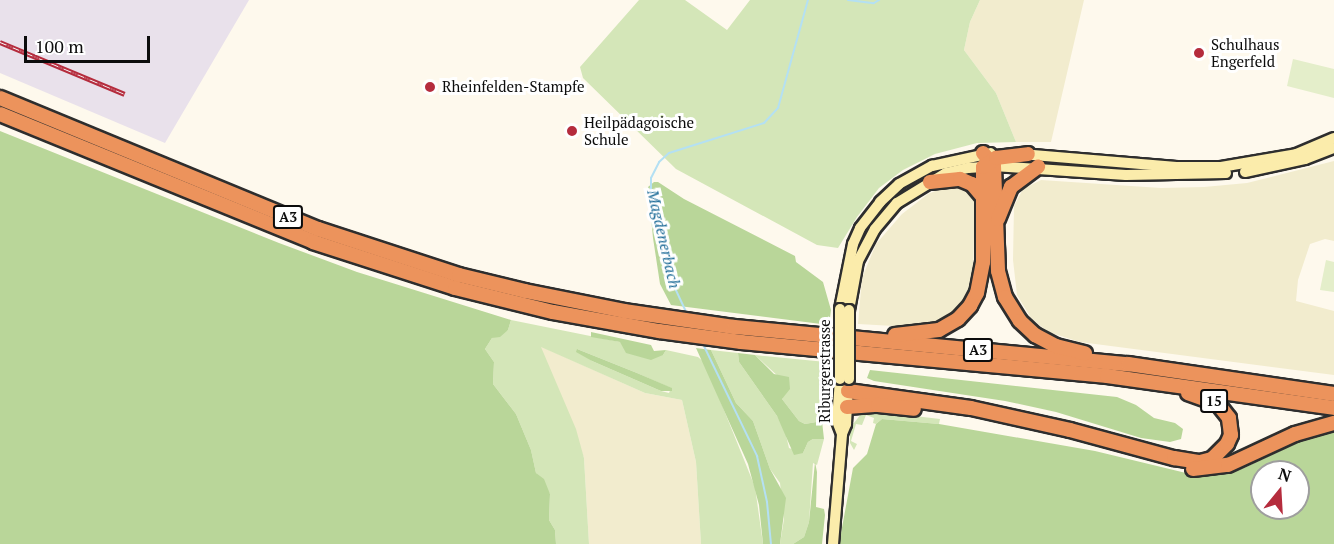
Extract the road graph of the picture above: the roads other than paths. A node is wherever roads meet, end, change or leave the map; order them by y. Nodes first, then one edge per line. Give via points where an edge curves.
1 (0, 98) edge
2 (0, 114) edge
3 (1334, 138) edge
4 (1334, 148) edge
5 (1028, 154) joint
6 (988, 161) junction
7 (1038, 167) junction
8 (930, 182) junction
9 (982, 197) junction
10 (998, 221) junction
11 (849, 272) junction
12 (829, 337) junction
13 (1128, 364) junction
14 (1107, 376) junction
15 (844, 391) junction
16 (1334, 394) edge
17 (1334, 408) edge
18 (1334, 423) edge
19 (833, 544) edge

1 - 12 highway, A3 via 364,245 514,289 651,316
2 - 14 highway, A3 via 242,215 361,259 521,305 741,342
3 - 5 main road via 1296,154 1221,167 1176,167
4 - 7 main road, Riburgerstrasse via 1271,168 1207,175 1126,175
5 - 6 highway
6 - 7 main road, Riburgerstrasse
6 - 8 main road, Riburgerstrasse
6 - 9 highway
6 - 10 highway
6 - 11 main road, Riburgerstrasse via 932,166 888,193 860,228
7 - 10 highway via 1011,187
8 - 9 highway via 960,179 972,184
8 - 11 main road, Riburgerstrasse via 908,195 881,220
9 - 12 highway via 981,278 977,293 962,316 946,327 920,334
10 - 13 highway via 998,271 1011,307 1029,330 1048,342
11 - 15 main road, Riburgerstrasse, bridge
12 - 13 highway, A3
13 - 16 highway, A3
14 - 15 highway, 15 via 1210,400 1225,409 1231,435 1221,452 1200,462 970,408
14 - 17 highway, A3
15 - 18 highway via 884,405 1041,430 1200,469 1228,465 1295,434
15 - 19 main road, Riburgerstrasse via 846,424

